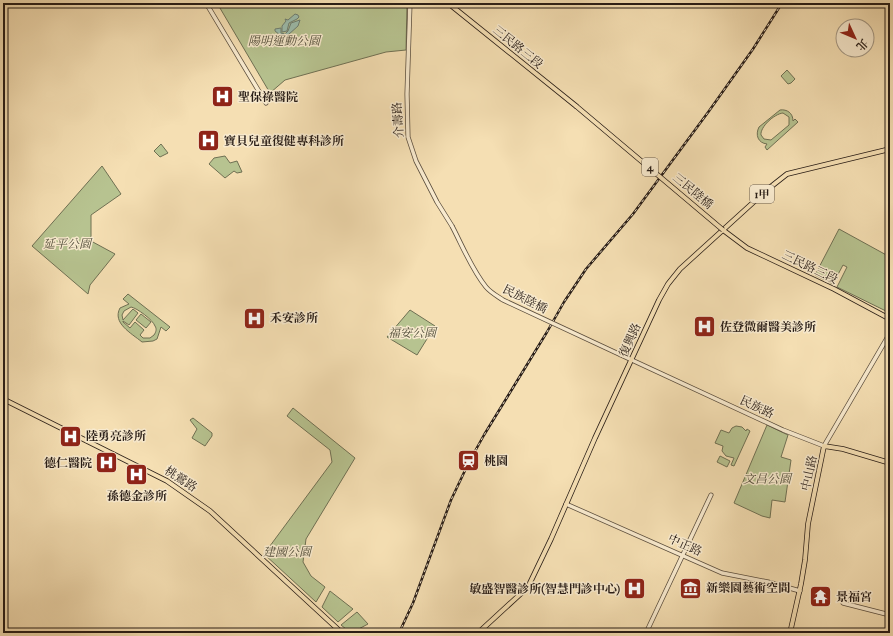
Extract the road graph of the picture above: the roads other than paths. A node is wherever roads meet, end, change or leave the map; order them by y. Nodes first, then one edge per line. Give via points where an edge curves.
1 (206, 3) edge
2 (410, 3) edge
3 (448, 3) edge
4 (266, 103) dead end
5 (576, 106) joint
6 (890, 149) edge
7 (452, 226) joint
8 (723, 230) junction
9 (890, 320) edge
10 (890, 333) edge
11 (621, 355) joint
12 (632, 360) junction
13 (3, 399) edge
14 (824, 446) junction
15 (890, 463) edge
16 (711, 495) dead end
17 (566, 504) junction
18 (682, 555) junction
19 (800, 591) junction
20 (843, 603) dead end
21 (890, 615) edge
22 (342, 633) edge
23 (478, 633) edge
24 (646, 633) edge
25 (790, 633) edge

1 - 4 street
2 - 7 street, 介壽路 via 406,94 408,137 416,161
3 - 5 main road, 三民路三段 / 4
5 - 8 main road, 三民陸橋 / 4, bridge
6 - 8 main road, 復興路 / 1甲 via 787,174
7 - 11 street, 民族陸橋, bridge via 477,273 494,294
8 - 9 main road, 三民路三段 / 4 via 747,248
8 - 12 main road, 復興路 / 1甲 via 680,269 668,284
10 - 14 street, 中山路
11 - 12 street, 民族路
12 - 14 street, 民族路 via 783,430
12 - 17 main road, 復興路 / 1甲
13 - 22 main road, 桃鶯路 via 167,481 210,511
14 - 15 main road, 民族路
14 - 19 main road, 中山路 via 808,524
16 - 18 street
17 - 18 street, 中正路
17 - 23 main road, 復興路 / 1甲 via 528,587
18 - 19 street, 中正路 via 722,573
18 - 24 street
19 - 25 main road, 中山路
20 - 21 street

